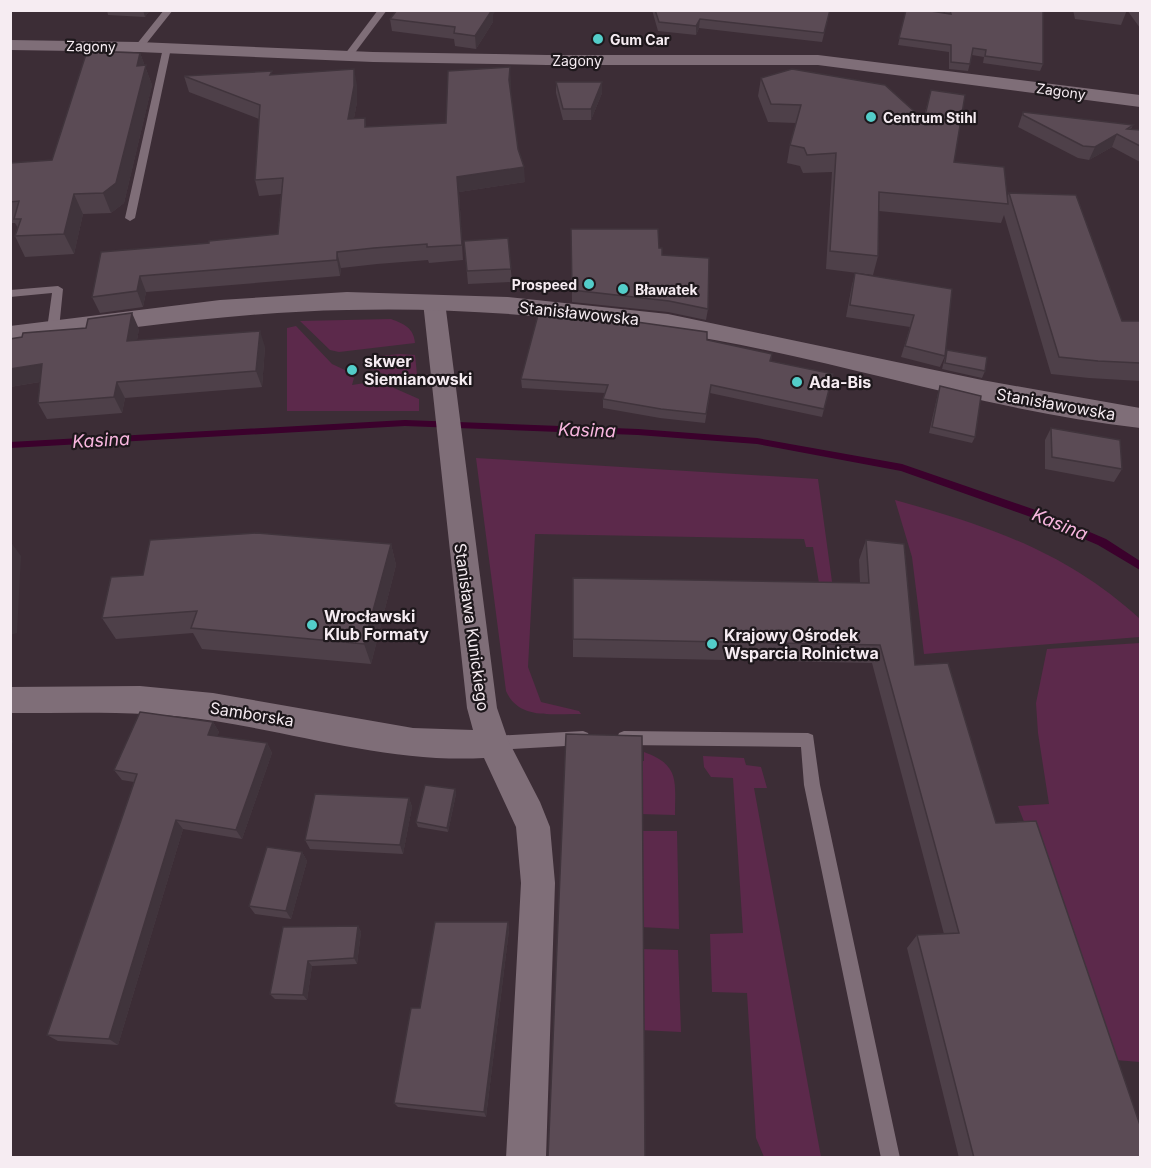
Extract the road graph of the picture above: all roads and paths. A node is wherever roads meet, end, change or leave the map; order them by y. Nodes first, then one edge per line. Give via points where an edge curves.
1 (169, 10) edge
2 (383, 10) edge
3 (10, 45) edge
4 (139, 47) junction
5 (167, 48) junction
6 (348, 56) junction
7 (1140, 101) edge
8 (130, 218) dead end
9 (10, 294) edge
10 (434, 302) junction
11 (53, 329) junction
12 (10, 335) edge
13 (1140, 418) edge
14 (10, 700) edge
15 (493, 743) junction
16 (526, 1158) edge
17 (891, 1158) edge

1 - 4 lane
2 - 6 lane
3 - 4 street, Zagony
4 - 5 street, Zagony
5 - 6 street, Zagony
5 - 8 lane
6 - 7 street, Zagony via 818,60
9 - 11 lane via 58,289
10 - 11 street, Stanisławowska via 254,306
10 - 13 street, Stanisławowska via 558,309 669,323 978,390
10 - 15 street, Stanisława Kunickiego via 482,708
11 - 12 street, Stanisławowska
14 - 15 street, Samborska via 140,699 213,707 413,742 455,746
15 - 16 street, Stanisława Kunickiego via 528,813 536,844 538,883
15 - 17 lane via 566,737 808,740 812,785

